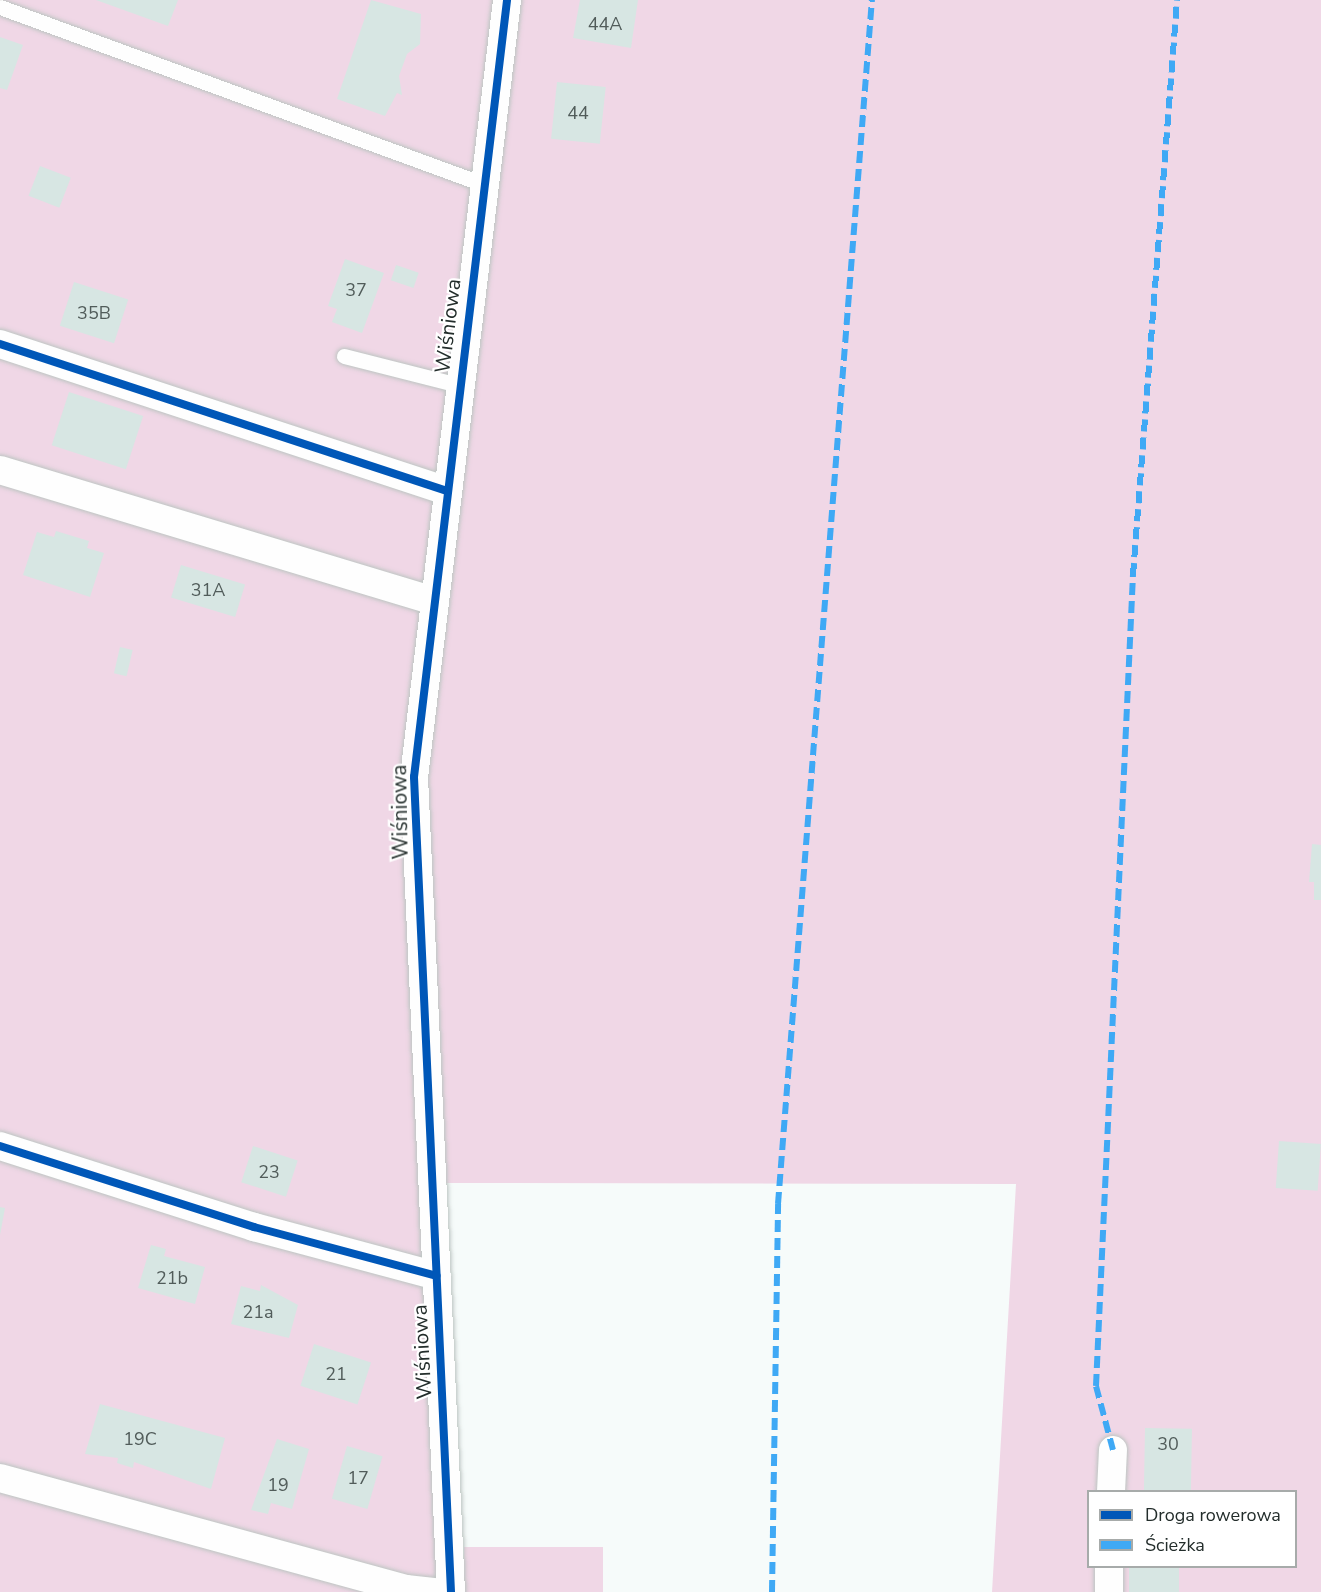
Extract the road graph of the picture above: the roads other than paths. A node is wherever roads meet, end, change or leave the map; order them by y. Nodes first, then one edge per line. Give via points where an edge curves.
1 (507, 0) edge
2 (0, 7) edge
3 (483, 184) junction
4 (0, 344) edge
5 (344, 356) dead end
6 (459, 385) junction
7 (0, 470) edge
8 (447, 491) junction
9 (435, 601) junction
10 (0, 1146) edge
11 (437, 1276) junction
12 (1113, 1450) dead end
13 (0, 1478) edge
14 (1111, 1490) edge
15 (1109, 1568) edge
16 (436, 1592) edge
17 (451, 1592) edge
18 (1109, 1592) edge

1 - 3 street, Wiśniowa
2 - 3 lane
3 - 6 street, Wiśniowa
4 - 8 street
5 - 6 lane
6 - 8 street, Wiśniowa
7 - 9 street
8 - 9 street, Wiśniowa
9 - 11 street, Wiśniowa via 414,777
10 - 11 street via 254,1227
11 - 17 street, Wiśniowa
12 - 14 street
13 - 16 street via 406,1589
15 - 18 street

